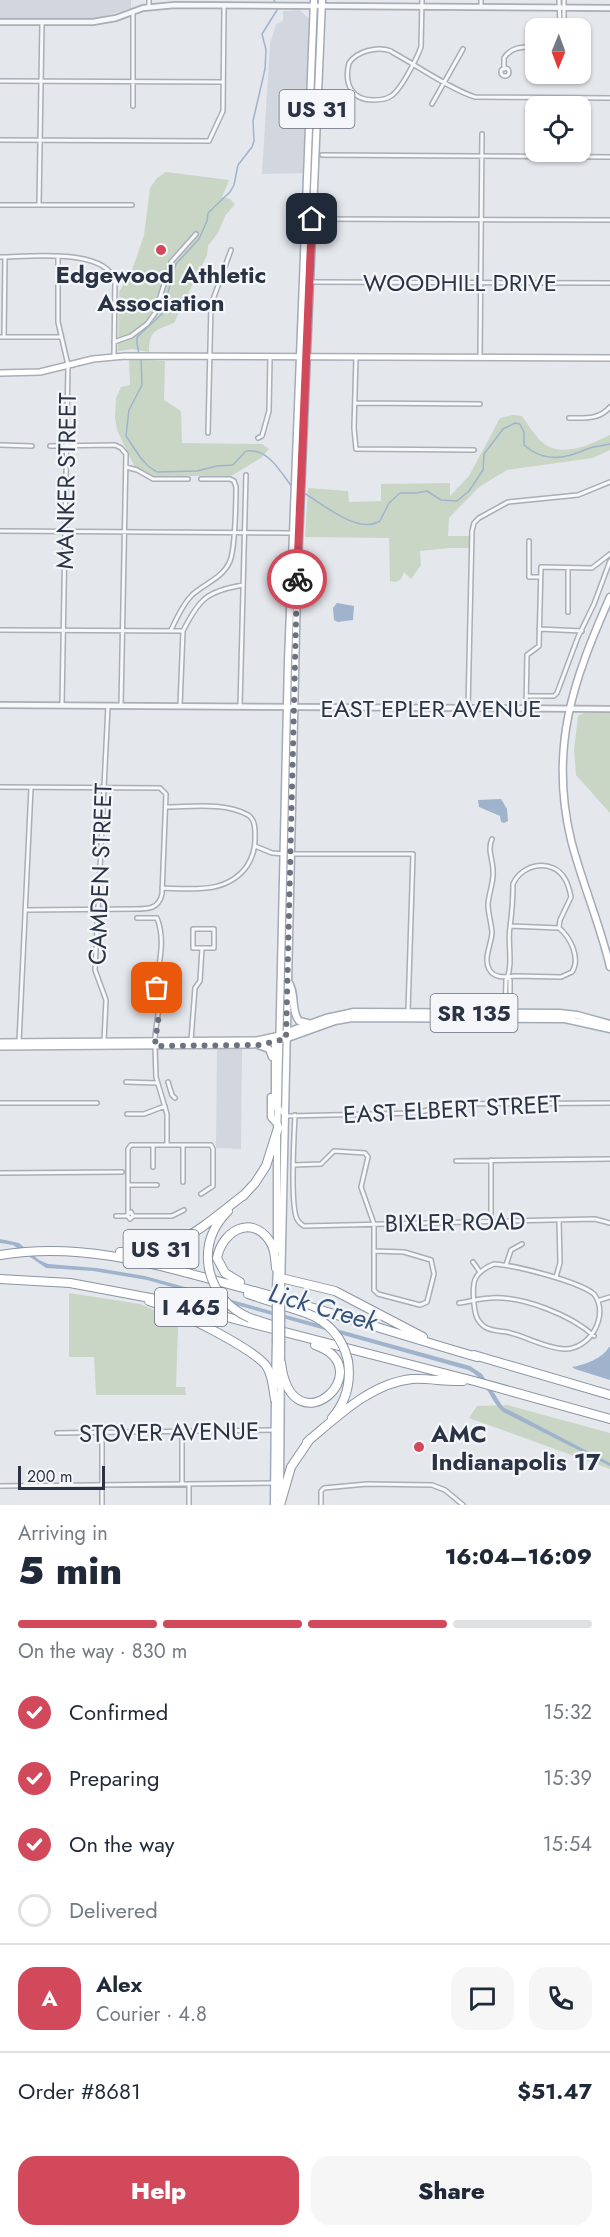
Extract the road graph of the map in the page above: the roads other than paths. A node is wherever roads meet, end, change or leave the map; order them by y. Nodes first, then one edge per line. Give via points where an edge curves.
1 (149, 0) edge
2 (481, 0) edge
3 (559, 0) edge
4 (564, 0) edge
5 (227, 3) edge
6 (318, 3) edge
7 (343, 3) edge
8 (378, 3) edge
9 (422, 3) edge
10 (481, 7) junction
11 (149, 8) junction
12 (562, 8) junction
13 (610, 8) edge
14 (134, 11) junction
15 (563, 18) edge
16 (0, 22) edge
17 (42, 22) junction
18 (525, 47) edge
19 (463, 50) dead end
20 (413, 63) junction
21 (504, 69) dead end
22 (0, 81) edge
23 (41, 81) junction
24 (133, 81) junction
25 (223, 82) junction
26 (445, 82) junction
27 (610, 98) edge
28 (432, 104) dead end
29 (133, 106) dead end
30 (482, 134) dead end
31 (0, 140) edge
32 (40, 140) junction
33 (322, 155) dead end
34 (482, 156) junction
35 (610, 157) edge
36 (0, 205) edge
37 (39, 205) junction
38 (132, 205) dead end
39 (309, 219) junction
40 (481, 220) junction
41 (610, 220) edge
42 (196, 234) dead end
43 (231, 250) dead end
44 (0, 257) edge
45 (6, 257) junction
46 (58, 257) junction
47 (310, 282) junction
48 (481, 282) junction
49 (610, 283) edge
50 (2, 337) edge
51 (60, 337) junction
52 (114, 342) junction
53 (114, 356) junction
54 (210, 356) junction
55 (270, 357) junction
56 (303, 357) junction
57 (356, 357) junction
58 (480, 357) junction
59 (610, 358) edge
60 (68, 366) junction
61 (0, 373) edge
62 (355, 403) junction
63 (480, 404) dead end
64 (610, 407) edge
65 (569, 418) dead end
66 (208, 433) dead end
67 (258, 438) dead end
68 (0, 445) edge
69 (32, 446) dead end
70 (50, 446) dead end
71 (67, 446) junction
72 (474, 450) dead end
73 (126, 466) junction
74 (246, 475) dead end
75 (188, 479) dead end
76 (201, 479) dead end
77 (610, 482) edge
78 (0, 531) edge
79 (65, 531) junction
80 (124, 532) junction
81 (233, 533) junction
82 (244, 533) junction
83 (296, 533) junction
84 (529, 541) dead end
85 (610, 554) edge
86 (610, 561) edge
87 (568, 568) junction
88 (540, 577) junction
89 (243, 585) junction
90 (610, 597) edge
91 (568, 612) dead end
92 (539, 629) junction
93 (0, 630) edge
94 (63, 630) junction
95 (123, 630) junction
96 (171, 630) junction
97 (582, 630) junction
98 (183, 631) junction
99 (527, 696) junction
100 (0, 705) edge
101 (62, 705) junction
102 (108, 706) junction
103 (121, 706) junction
104 (180, 706) junction
105 (240, 706) junction
106 (290, 707) junction
107 (468, 708) junction
108 (526, 709) junction
109 (568, 709) junction
110 (610, 709) edge
111 (0, 787) edge
112 (31, 787) junction
113 (104, 788) junction
114 (166, 807) junction
115 (492, 839) dead end
116 (255, 846) junction
117 (287, 854) junction
118 (162, 888) junction
119 (25, 909) junction
120 (98, 909) junction
121 (137, 918) dead end
122 (510, 926) junction
123 (559, 928) junction
124 (201, 948) junction
125 (610, 967) edge
126 (281, 971) junction
127 (508, 977) junction
128 (288, 981) junction
129 (287, 998) junction
130 (408, 1015) junction
131 (508, 1016) junction
132 (311, 1023) junction
133 (610, 1024) edge
134 (610, 1029) edge
135 (283, 1037) junction
136 (0, 1042) edge
137 (193, 1042) junction
138 (103, 1043) junction
139 (155, 1043) junction
140 (19, 1044) junction
141 (258, 1045) junction
142 (0, 1047) edge
143 (126, 1082) dead end
144 (168, 1082) dead end
145 (157, 1083) junction
146 (175, 1098) dead end
147 (0, 1103) edge
148 (97, 1103) dead end
149 (610, 1103) edge
150 (282, 1104) junction
151 (165, 1106) junction
152 (127, 1114) dead end
153 (281, 1114) junction
154 (294, 1115) junction
155 (278, 1126) junction
156 (153, 1145) junction
157 (167, 1145) junction
158 (183, 1145) junction
159 (610, 1159) edge
160 (491, 1160) junction
161 (456, 1161) dead end
162 (293, 1166) junction
163 (153, 1167) dead end
164 (122, 1172) dead end
165 (0, 1173) edge
166 (183, 1182) dead end
167 (128, 1185) junction
168 (157, 1185) dead end
169 (201, 1194) dead end
170 (245, 1194) junction
171 (184, 1210) dead end
172 (116, 1216) dead end
173 (130, 1216) junction
174 (559, 1220) junction
175 (491, 1221) junction
176 (610, 1223) edge
177 (374, 1224) junction
178 (130, 1225) dead end
179 (522, 1244) dead end
180 (61, 1251) junction
181 (374, 1251) junction
182 (0, 1255) edge
183 (473, 1262) dead end
184 (506, 1265) junction
185 (164, 1266) junction
186 (276, 1268) junction
187 (480, 1272) junction
188 (281, 1278) junction
189 (556, 1278) junction
190 (0, 1279) edge
191 (279, 1289) junction
192 (113, 1290) junction
193 (610, 1297) edge
194 (600, 1300) junction
195 (474, 1301) junction
196 (459, 1303) dead end
197 (319, 1308) junction
198 (268, 1329) junction
199 (594, 1336) junction
200 (312, 1340) junction
201 (279, 1342) junction
202 (477, 1357) junction
203 (281, 1363) junction
204 (474, 1381) junction
205 (610, 1395) edge
206 (274, 1399) junction
207 (610, 1419) edge
208 (277, 1430) junction
209 (102, 1432) junction
210 (182, 1432) junction
211 (57, 1433) dead end
212 (307, 1442) junction
213 (277, 1483) junction
214 (182, 1484) junction
215 (189, 1484) junction
216 (102, 1485) junction
217 (0, 1486) edge
218 (102, 1505) edge
219 (189, 1505) edge
220 (274, 1505) edge
221 (280, 1505) edge
222 (321, 1505) edge
223 (463, 1505) edge

1 - 11 street
2 - 10 street
3 - 12 street
4 - 12 street
5 - 6 street
5 - 11 street
5 - 25 street
6 - 7 street
6 - 39 main road, US 31
7 - 8 street
8 - 9 street
9 - 10 street
9 - 20 street via 421,45
10 - 12 street
11 - 14 street
12 - 13 street
12 - 15 street
14 - 17 street via 93,22
14 - 24 street
16 - 17 street
17 - 23 street
18 - 21 street via 512,50 504,58
19 - 26 street
20 - 20 street via 381,48 354,57 348,68 349,88 359,98 385,99 393,95
20 - 26 street
22 - 23 street
23 - 24 street
23 - 32 street
24 - 25 street
24 - 29 street
25 - 32 street via 223,111 208,141
26 - 27 street via 475,97
26 - 28 street
30 - 34 street
31 - 32 street
32 - 37 street
33 - 34 street
34 - 35 street
34 - 40 street
36 - 37 street
37 - 38 street
39 - 40 street
39 - 47 main road, US 31
39 - 56 main road, US 31
40 - 41 street
40 - 48 street
42 - 52 street via 171,261 155,313 147,324
43 - 54 street via 212,300
44 - 45 street
45 - 46 street
45 - 50 street
46 - 51 street, MANKER STREET
46 - 52 street via 90,259 114,277
47 - 48 street, WOODHILL DRIVE
47 - 56 main road, US 31
48 - 49 street, WOODHILL DRIVE
48 - 58 street
50 - 51 street
51 - 60 street, MANKER STREET
52 - 53 street
53 - 54 main road
53 - 60 main road
54 - 55 main road
54 - 66 street
55 - 56 main road
55 - 67 street via 268,415
56 - 57 main road
56 - 83 main road, US 31 via 294,497
56 - 83 main road, US 31 via 301,501
57 - 58 main road
57 - 62 street
58 - 59 main road
60 - 61 main road via 37,373
60 - 71 street, MANKER STREET
62 - 63 street
62 - 72 street via 356,449
64 - 65 street via 595,418
68 - 69 street
70 - 71 street
71 - 73 street via 115,445 126,454
71 - 79 street, MANKER STREET
73 - 75 street via 153,479
73 - 80 street
74 - 82 street
76 - 81 street via 234,481
77 - 107 street via 579,495 506,503 475,522
78 - 79 street
79 - 80 street
79 - 94 street, MANKER STREET
80 - 81 street
80 - 95 street
81 - 82 street
81 - 96 street via 232,556 227,567 191,597
82 - 83 street
82 - 89 street
83 - 106 main road, US 31
84 - 88 street via 529,577
85 - 87 street via 592,568
86 - 97 street
87 - 88 street via 541,567
87 - 91 street
88 - 92 street
89 - 98 street via 220,589 206,597
89 - 105 street
90 - 109 main road via 581,664
92 - 97 street
92 - 99 street via 538,646 527,656
93 - 94 street
94 - 95 street
94 - 101 street, MANKER STREET
95 - 96 street
95 - 103 street
96 - 98 street
97 - 99 street via 556,694
98 - 104 street
99 - 108 street
100 - 101 street, EAST EPLER AVENUE
101 - 102 street, EAST EPLER AVENUE
102 - 103 street, EAST EPLER AVENUE
102 - 113 street, CAMDEN STREET
103 - 104 street, EAST EPLER AVENUE
104 - 105 street, EAST EPLER AVENUE
105 - 106 street, EAST EPLER AVENUE
106 - 107 street, EAST EPLER AVENUE
106 - 117 main road, US 31
107 - 108 street, EAST EPLER AVENUE
108 - 109 street, EAST EPLER AVENUE
109 - 110 street, EAST EPLER AVENUE
109 - 125 main road via 563,761 567,817
111 - 112 street
112 - 113 street
112 - 119 street
113 - 114 street via 161,788 166,794
113 - 120 street, CAMDEN STREET
114 - 116 street via 222,808 247,815 254,822
114 - 118 street
115 - 127 street via 489,850 493,877 488,904 492,935 488,964 495,975
116 - 117 street
116 - 118 street via 243,870 225,884 206,889
117 - 126 main road, US 31
117 - 128 main road, US 31
117 - 130 street via 413,854
118 - 120 street via 161,899 153,908
119 - 120 street
119 - 140 street
120 - 138 street, CAMDEN STREET via 95,971 106,1000
121 - 139 street via 157,918 161,929
122 - 123 street
122 - 123 street via 514,881 536,865 549,866 566,880 571,897
122 - 127 street
123 - 127 street via 571,943 576,960 574,970 566,976
124 - 124 street via 215,948 214,929 193,929 193,948
124 - 137 street
126 - 129 main road
126 - 135 main road, US 31
127 - 131 street
128 - 129 main road, US 31
128 - 132 main road via 294,992 297,1019
129 - 135 main road, US 31
130 - 131 main road, SR 135
130 - 132 main road, SR 135 via 348,1012
130 - 135 main road, SR 135 via 343,1019
131 - 133 main road, SR 135 via 571,1014
131 - 134 main road, SR 135 via 572,1020
132 - 135 main road, SR 135
135 - 137 main road
135 - 141 main road
135 - 150 main road, US 31
135 - 153 main road via 274,1100
136 - 140 main road
137 - 139 main road
137 - 141 main road
138 - 139 main road
138 - 140 main road
139 - 145 street
140 - 142 main road
141 - 155 main road via 268,1048 272,1055 270,1113
143 - 145 street
144 - 146 street
145 - 151 street
147 - 148 street
149 - 154 street, EAST ELBERT STREET via 446,1104 417,1113
150 - 153 main road, US 31
150 - 154 street
151 - 152 street via 144,1114
151 - 157 street
153 - 154 street, EAST ELBERT STREET
153 - 155 main road, US 31
153 - 188 main road
154 - 162 street
155 - 170 highway, US 31 via 266,1166
155 - 186 main road
156 - 157 street
156 - 163 street
156 - 167 street via 129,1146
157 - 158 street
158 - 166 street
158 - 169 street via 212,1146 213,1186
159 - 160 street
160 - 161 street
160 - 175 street
162 - 177 street, BIXLER ROAD via 295,1213 300,1223
162 - 177 street via 321,1164 334,1151 365,1153 368,1157 361,1186
164 - 165 street
167 - 168 street
167 - 173 street
170 - 180 highway, US 31 via 186,1238 160,1249
170 - 200 highway, bridge via 220,1219 213,1232 208,1252 213,1282 234,1309
171 - 173 street via 172,1216
172 - 173 street
173 - 178 street
174 - 175 street, BIXLER ROAD
174 - 176 street, BIXLER ROAD via 597,1219
174 - 189 street via 560,1263
175 - 177 street, BIXLER ROAD
177 - 181 street
179 - 184 street via 511,1250
180 - 182 highway, I 465
180 - 185 highway, I 465 via 118,1256
181 - 181 street via 374,1290 378,1294 420,1305 427,1302 434,1274 431,1260 404,1252
183 - 187 street
184 - 187 street via 494,1264
184 - 189 street
185 - 197 highway, I 465
185 - 212 highway, bridge via 319,1318 334,1332 348,1361 348,1386 333,1417
186 - 191 main road
186 - 197 highway via 272,1244 257,1230 235,1230 220,1246 218,1262 230,1278
187 - 195 street via 473,1282
188 - 191 main road
188 - 202 highway via 335,1291 418,1335
189 - 194 street via 589,1291
190 - 192 highway, I 465
191 - 201 main road, bridge
192 - 198 highway, I 465
192 - 206 highway via 181,1314 258,1358 270,1372
193 - 194 street
194 - 199 street via 603,1318
195 - 196 street
195 - 199 street via 497,1298 533,1305 578,1322
195 - 199 street via 476,1318 488,1329 561,1349 579,1347
197 - 202 highway, I 465
198 - 200 highway, I 465
198 - 203 highway via 329,1352 338,1365 339,1382 323,1401 304,1402 287,1389
200 - 204 highway, I 465
201 - 203 main road
201 - 206 main road
202 - 205 highway, I 465
203 - 208 main road
204 - 207 highway, I 465
204 - 212 highway via 418,1379 386,1386
206 - 208 main road
208 - 210 street, STOVER AVENUE
208 - 213 main road
209 - 210 street, STOVER AVENUE
209 - 211 street, STOVER AVENUE
209 - 216 street
210 - 214 street
212 - 221 highway via 289,1470
213 - 215 street
213 - 220 main road
213 - 221 main road
214 - 215 street
214 - 216 street
215 - 219 street
216 - 217 street
216 - 218 street
222 - 223 street via 324,1488 372,1484 437,1485

